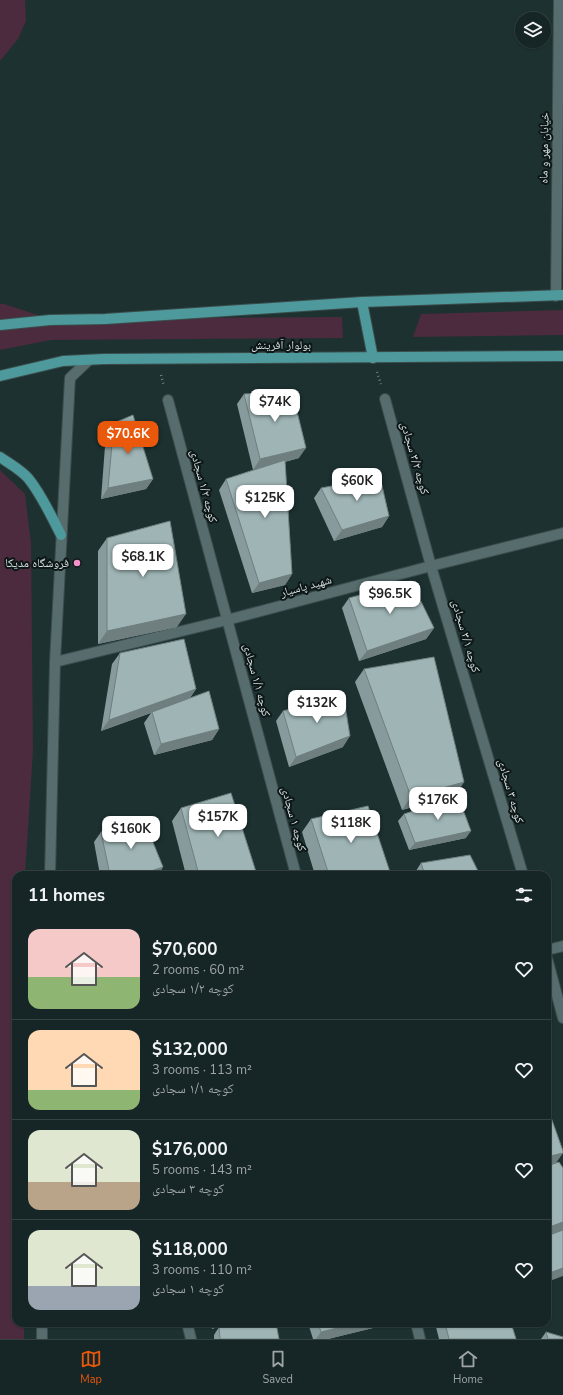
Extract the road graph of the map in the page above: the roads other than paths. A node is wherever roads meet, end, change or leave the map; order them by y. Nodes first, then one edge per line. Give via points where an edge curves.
1 (559, 0) edge
2 (560, 295) edge
3 (362, 302) junction
4 (0, 325) edge
5 (563, 356) edge
6 (373, 358) junction
7 (89, 360) junction
8 (0, 376) edge
9 (385, 399) road end
10 (168, 400) road end
11 (0, 457) edge
12 (563, 533) edge
13 (61, 535) junction
14 (431, 566) junction
15 (227, 620) junction
16 (55, 662) junction
17 (475, 714) joint
18 (268, 770) joint
19 (50, 871) edge
20 (295, 871) edge
21 (521, 871) edge
22 (563, 946) edge
23 (551, 949) edge
24 (551, 973) edge
25 (563, 1018) edge
26 (42, 1327) edge
27 (188, 1327) edge
28 (417, 1327) edge
29 (42, 1339) edge
30 (191, 1339) edge
31 (420, 1339) edge

1 - 2 street, خیابان مهر و ماه
2 - 3 main road
3 - 4 main road
3 - 6 main road
5 - 6 main road, بولوار آفرینش
6 - 7 main road, بولوار آفرینش
7 - 8 main road, بولوار آفرینش via 63,361
7 - 13 street via 70,378
9 - 14 street, کوچه ۳/۲ سجادی
10 - 15 street, کوچه ۱/۲ سجادی
11 - 13 main road via 28,478
12 - 14 street, شهید پاسیار
13 - 16 street
14 - 15 street, شهید پاسیار
14 - 17 street, کوچه ۳/۱ سجادی
15 - 16 street, شهید پاسیار
15 - 18 street, کوچه ۱/۱ سجادی
16 - 19 street
17 - 21 street, کوچه ۳ سجادی
18 - 20 street, کوچه ۱ سجادی
22 - 23 street
24 - 25 street
26 - 29 street
27 - 30 street
28 - 31 street

